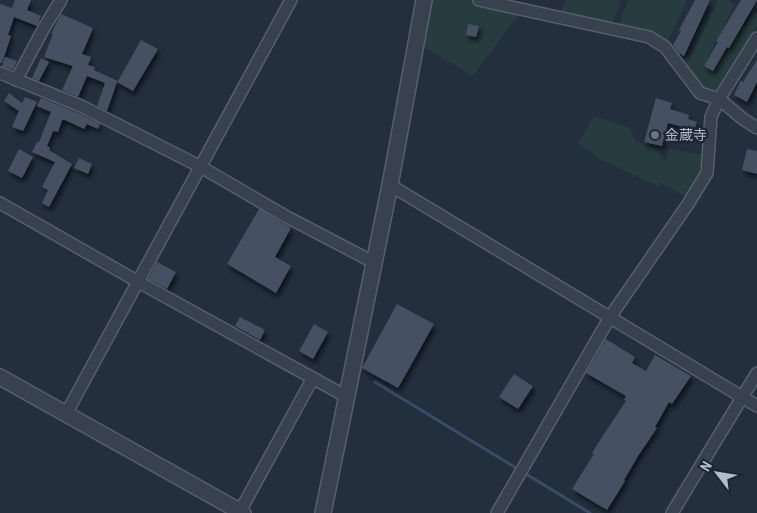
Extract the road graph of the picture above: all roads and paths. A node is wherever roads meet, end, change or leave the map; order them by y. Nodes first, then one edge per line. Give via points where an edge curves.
1 (61, 0) edge
2 (291, 0) edge
3 (424, 0) edge
4 (479, 0) edge
5 (757, 38) edge
6 (0, 73) edge
7 (16, 80) junction
8 (719, 100) junction
9 (757, 128) edge
10 (201, 167) junction
11 (390, 185) junction
12 (0, 203) edge
13 (374, 262) junction
14 (138, 282) junction
15 (610, 317) junction
16 (757, 373) edge
17 (0, 377) edge
18 (313, 378) junction
19 (347, 397) junction
20 (742, 398) junction
21 (757, 406) edge
22 (66, 414) junction
23 (241, 512) edge
24 (323, 513) edge
25 (498, 513) edge
26 (672, 513) edge

1 - 7 street
2 - 10 street
3 - 11 street
4 - 8 street via 649,37 665,47 700,93
5 - 8 street
6 - 7 street
7 - 10 street via 81,106
8 - 9 street
8 - 15 street via 711,117 707,173
10 - 13 street
10 - 14 street
11 - 13 street
11 - 15 street
12 - 14 street
13 - 19 street
14 - 18 street
14 - 22 street
15 - 20 street
15 - 25 street
16 - 20 street
17 - 22 street
18 - 19 street
18 - 23 street
19 - 24 street
20 - 21 street
20 - 26 street
22 - 23 street

